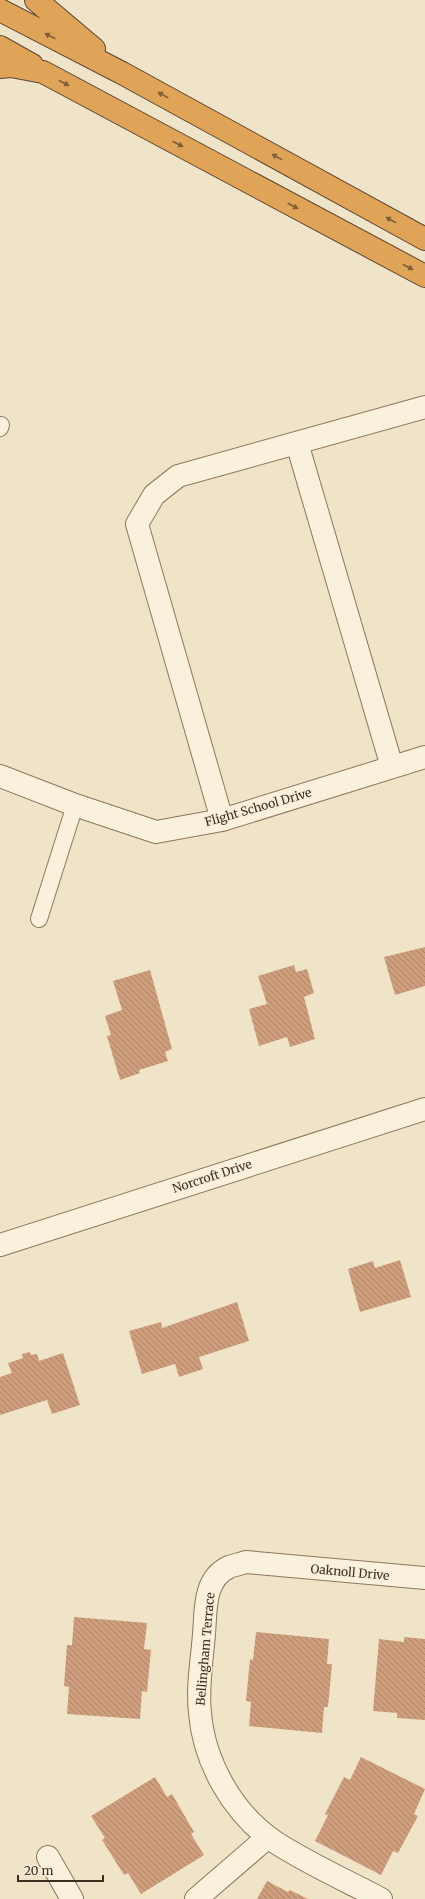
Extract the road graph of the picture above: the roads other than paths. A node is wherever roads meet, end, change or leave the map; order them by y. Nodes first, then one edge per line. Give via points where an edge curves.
1 (36, 0) edge
2 (0, 10) edge
3 (0, 47) edge
4 (0, 67) edge
5 (43, 72) junction
6 (122, 73) junction
7 (425, 239) edge
8 (425, 276) edge
9 (425, 408) edge
10 (0, 425) edge
11 (0, 428) edge
12 (297, 443) junction
13 (425, 757) edge
14 (392, 767) junction
15 (0, 776) edge
16 (75, 805) junction
17 (222, 820) junction
18 (39, 920) dead end
19 (425, 1109) edge
20 (0, 1245) edge
21 (276, 1565) joint
22 (425, 1578) edge
23 (268, 1836) junction
24 (48, 1857) dead end
25 (72, 1899) edge
26 (196, 1899) edge
27 (381, 1899) edge

1 - 6 highway
6 -> 2 highway
3 - 5 highway
4 - 5 highway via 11,66
5 -> 8 highway
7 -> 6 highway
9 - 12 street
10 - 11 lane
12 - 14 street
12 - 17 street via 178,476 154,495 137,524
13 - 14 street, Flight School Drive
14 - 17 street, Flight School Drive
15 - 16 street, Flight School Drive
16 - 17 street, Flight School Drive via 156,832
16 - 18 lane
19 - 20 street, Norcroft Drive
21 - 22 street, Oaknoll Drive
21 - 23 street, Bellingham Terrace via 246,1562 228,1568 213,1581 207,1596 199,1697 204,1740 220,1779 241,1810
23 - 26 street
23 - 27 street, Bellingham Terrace via 287,1849
24 - 25 street

